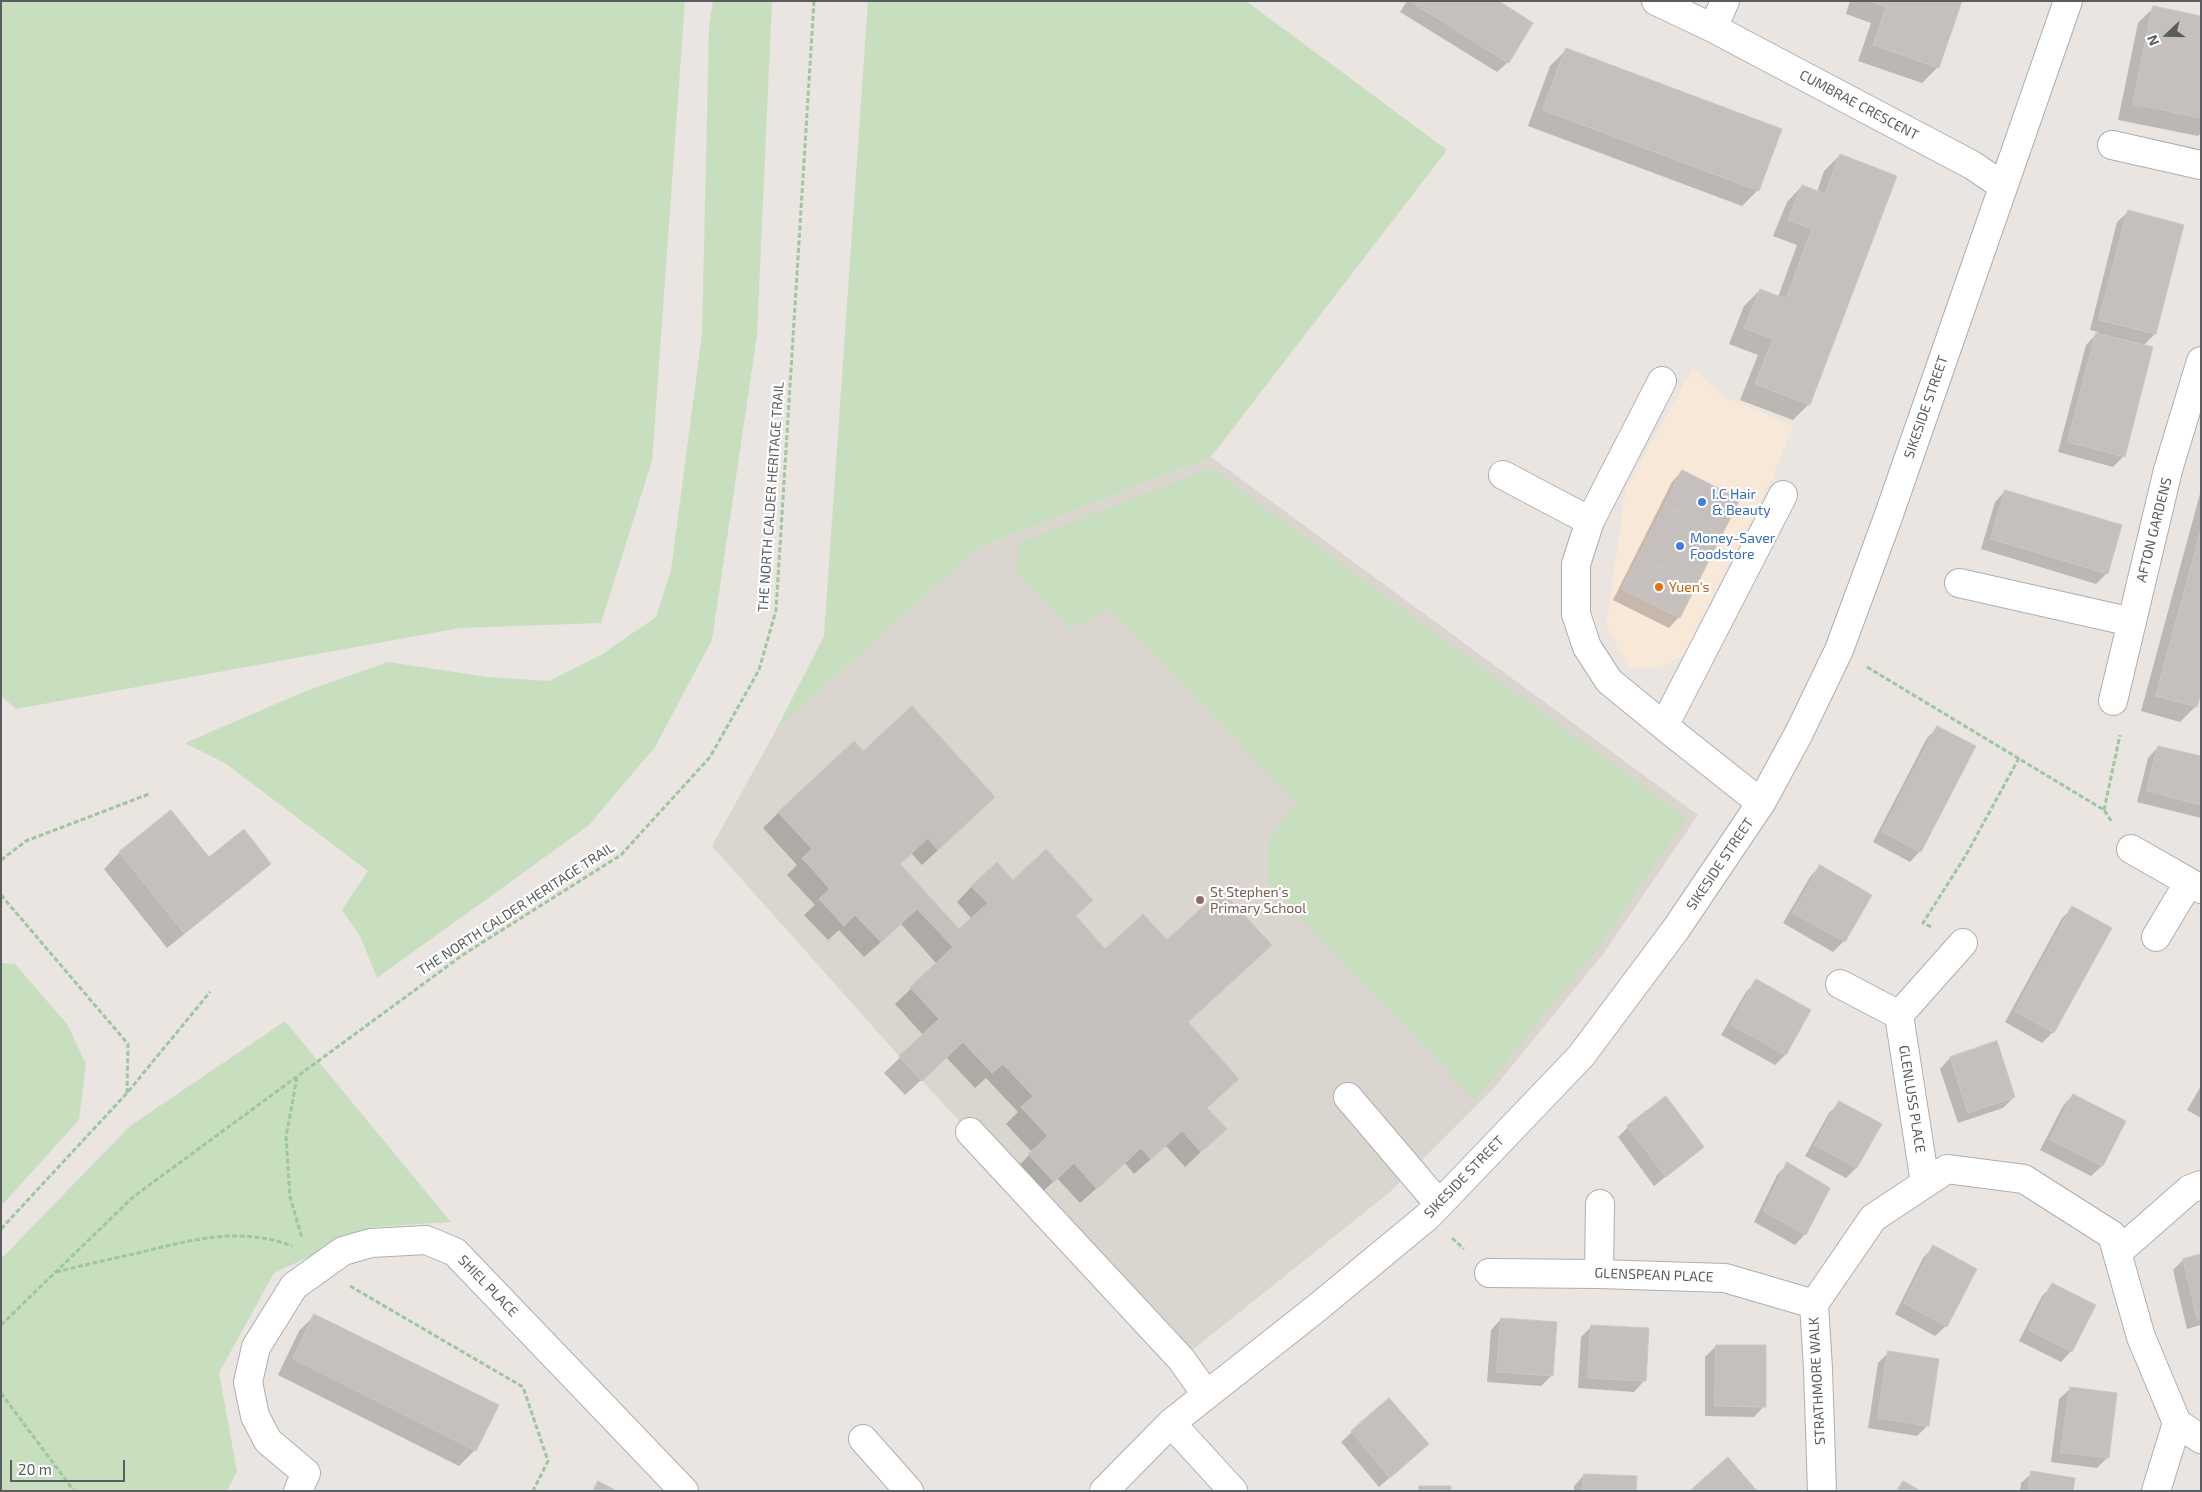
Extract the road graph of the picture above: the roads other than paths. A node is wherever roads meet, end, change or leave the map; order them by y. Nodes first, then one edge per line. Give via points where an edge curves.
1 (1656, 1) edge
2 (1725, 1) edge
3 (2068, 1) edge
4 (1713, 28) junction
5 (2112, 145) dead end
6 (2201, 165) edge
7 (2002, 186) junction
8 (2201, 361) edge
9 (1662, 381) dead end
10 (1503, 475) dead end
11 (1783, 495) dead end
12 (1590, 521) junction
13 (1959, 584) dead end
14 (2132, 622) junction
15 (2113, 701) road end
16 (1664, 726) junction
17 (1761, 803) junction
18 (2131, 849) road end
19 (2195, 886) edge
20 (2156, 937) dead end
21 (1963, 943) road end
22 (1840, 984) dead end
23 (1899, 1015) junction
24 (1348, 1097) dead end
25 (970, 1132) dead end
26 (1925, 1183) junction
27 (2201, 1185) edge
28 (1600, 1204) dead end
29 (1434, 1210) junction
30 (2117, 1253) junction
31 (1490, 1273) road end
32 (1599, 1274) junction
33 (1814, 1304) junction
34 (1206, 1394) junction
35 (1171, 1423) junction
36 (2177, 1423) junction
37 (863, 1439) dead end
38 (2201, 1439) edge
39 (298, 1491) edge
40 (684, 1491) edge
41 (909, 1491) edge
42 (1104, 1491) edge
43 (1233, 1491) edge
44 (1822, 1491) edge
45 (2156, 1491) edge

1 - 4 street, CUMBRAE CRESCENT
2 - 4 street
3 - 7 street, SIKESIDE STREET
4 - 7 street, CUMBRAE CRESCENT via 1972,165
5 - 6 street
7 - 17 street, SIKESIDE STREET via 1839,650
8 - 14 street, AFTON GARDENS via 2168,470
9 - 12 street, SIKESIDE STREET
10 - 12 street
11 - 16 street
12 - 16 street, SIKESIDE STREET via 1576,564 1576,614 1587,647 1609,681
13 - 14 street
14 - 15 street, AFTON GARDENS
16 - 17 street, SIKESIDE STREET
17 - 29 street, SIKESIDE STREET via 1676,929 1581,1056
18 - 19 street
19 - 20 street
21 - 23 street
22 - 23 street
23 - 26 street, GLENLUSS PLACE
24 - 29 street
25 - 34 street via 1181,1359
26 - 30 street, STRATHMORE WALK via 1947,1169 2024,1179 2112,1235
26 - 33 street, STRATHMORE WALK via 1873,1218
27 - 30 street via 2190,1189
28 - 32 street
29 - 34 street, SIKESIDE STREET via 1318,1307
30 - 36 street, STRATHMORE WALK via 2141,1337
31 - 32 street, GLENSPEAN PLACE
32 - 33 street, GLENSPEAN PLACE via 1725,1278
33 - 44 street, STRATHMORE WALK
34 - 35 street, SIKESIDE STREET
35 - 42 street, SIKESIDE STREET
35 - 43 street
36 - 38 street
36 - 45 street
37 - 41 street
39 - 40 street, SHIEL PLACE via 306,1473 268,1441 254,1416 248,1382 256,1347 294,1286 314,1261 371,1243 426,1240 455,1252

